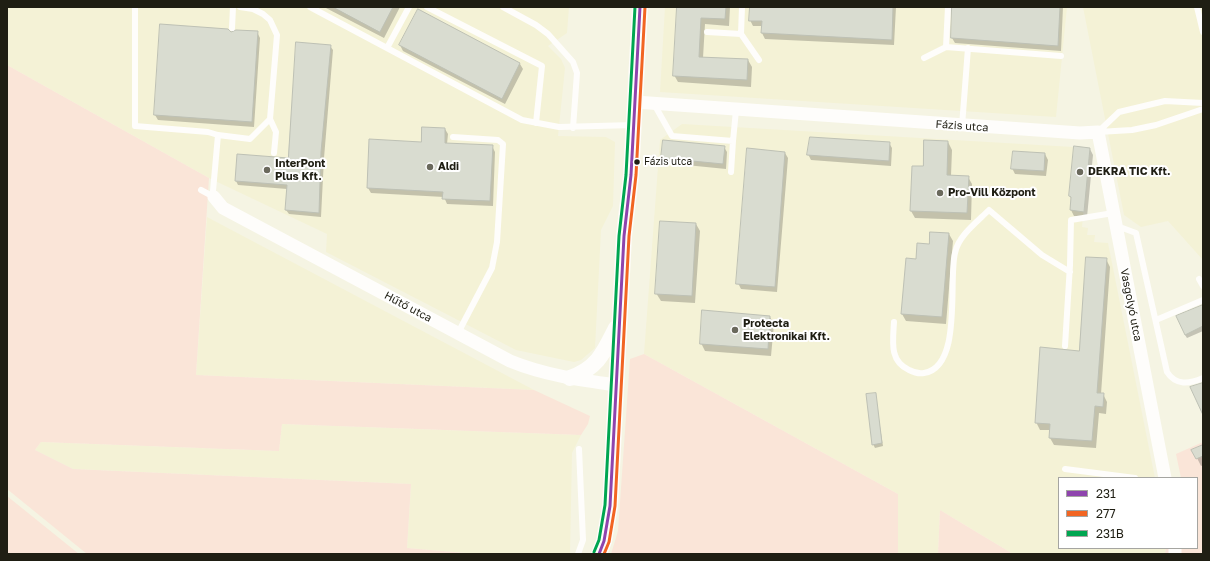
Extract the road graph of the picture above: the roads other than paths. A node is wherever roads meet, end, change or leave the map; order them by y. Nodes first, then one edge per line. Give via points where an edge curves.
1 (135, 7) edge
2 (233, 7) edge
3 (240, 7) edge
4 (310, 7) edge
5 (409, 7) edge
6 (427, 7) edge
7 (503, 7) edge
8 (640, 7) edge
9 (742, 7) edge
10 (948, 7) edge
11 (1198, 7) edge
12 (232, 28) dead end
13 (707, 32) dead end
14 (1203, 32) edge
15 (741, 34) junction
16 (946, 46) junction
17 (387, 48) junction
18 (968, 48) junction
19 (1061, 56) dead end
20 (924, 58) dead end
21 (759, 60) dead end
22 (635, 102) junction
23 (1203, 103) edge
24 (654, 104) junction
25 (1203, 109) edge
26 (736, 110) junction
27 (270, 119) junction
28 (536, 123) junction
29 (634, 125) junction
30 (962, 126) junction
31 (573, 128) junction
32 (1098, 132) junction
33 (218, 135) junction
34 (453, 137) dead end
35 (733, 141) junction
36 (274, 153) dead end
37 (731, 172) dead end
38 (201, 190) dead end
39 (214, 197) junction
40 (1114, 219) junction
41 (1070, 272) junction
42 (1199, 279) dead end
43 (1203, 286) edge
44 (1203, 300) edge
45 (1156, 320) junction
46 (619, 321) junction
47 (894, 322) dead end
48 (458, 333) junction
49 (1065, 346) dead end
50 (570, 378) junction
51 (1203, 378) edge
52 (616, 385) junction
53 (579, 449) dead end
54 (1066, 469) dead end
55 (1127, 477) edge
56 (1164, 477) edge
57 (578, 554) edge
58 (599, 554) edge

1 - 33 lane via 135,126
2 - 12 lane
3 - 27 lane via 263,14 270,20 277,35
4 - 17 lane
5 - 17 lane
6 - 28 lane via 542,66
7 - 31 lane via 548,34 573,62 577,73
8 - 22 street
9 - 15 lane
10 - 16 lane
11 - 14 lane
13 - 15 lane
15 - 21 lane
16 - 18 lane
16 - 20 lane
17 - 28 lane via 522,120
18 - 19 lane
18 - 30 lane
22 - 24 street, Fázis utca
22 - 29 street
23 - 32 lane via 1165,101 1119,112
24 - 26 street, Fázis utca
24 - 35 lane via 672,136
25 - 32 lane via 1156,125 1132,130
26 - 30 street, Fázis utca
26 - 35 lane
27 - 33 lane via 250,139
27 - 36 lane via 276,132
28 - 31 lane
29 - 31 lane
29 - 46 street
30 - 32 street, Fázis utca
32 - 40 street, Vasgolyó utca
33 - 39 lane
34 - 48 lane via 498,140 503,144 497,242 492,268
35 - 37 lane
38 - 39 lane
39 - 48 street, Hűtő utca via 223,208
40 - 41 lane via 1071,220
40 - 45 lane via 1136,233
40 - 56 street, Vasgolyó utca
41 - 47 lane via 1042,255 988,210 962,239 955,253 952,319 948,346 940,363 923,373 912,372 903,367 893,352
41 - 49 lane
42 - 43 lane
44 - 45 lane
45 - 51 lane via 1170,377 1176,382 1186,384
46 - 50 street via 603,355 588,370
46 - 52 street
48 - 50 street, Hűtő utca via 510,361
50 - 52 street, Hűtő utca
52 - 58 street via 610,506
53 - 57 lane via 583,540
54 - 55 lane

